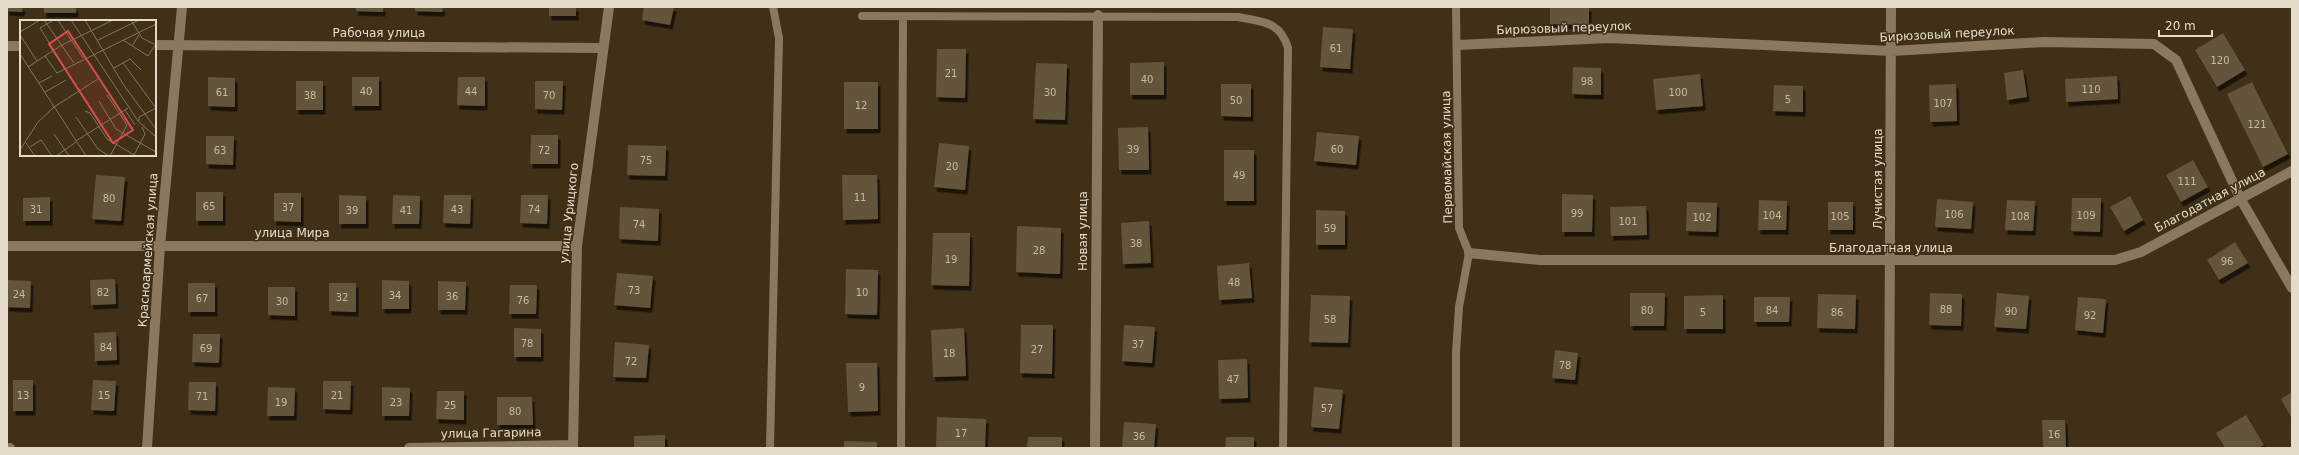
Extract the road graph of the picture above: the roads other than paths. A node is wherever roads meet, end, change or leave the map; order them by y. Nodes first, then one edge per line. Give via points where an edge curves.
1 (182, 7) edge
2 (609, 7) edge
3 (773, 7) edge
4 (1456, 7) edge
5 (1891, 7) edge
6 (1098, 15) junction
7 (862, 16) dead end
8 (903, 16) junction
9 (156, 45) edge
10 (178, 45) junction
11 (1458, 45) junction
12 (7, 46) edge
13 (20, 46) edge
14 (603, 48) junction
15 (1892, 51) junction
16 (2292, 171) edge
17 (2240, 198) junction
18 (7, 246) edge
19 (160, 246) junction
20 (577, 246) junction
21 (1469, 253) junction
22 (1891, 261) junction
23 (2292, 288) edge
24 (573, 446) edge
25 (7, 448) edge
26 (10, 448) edge
27 (147, 448) edge
28 (409, 448) edge
29 (770, 448) edge
30 (901, 448) edge
31 (1095, 448) edge
32 (1283, 448) edge
33 (1456, 448) edge
34 (1889, 448) edge

1 - 10 street, Красноармейская улица
2 - 14 street, улица Урицкого
3 - 29 lane via 779,38
4 - 11 lane, Первомайская улица
5 - 15 street, Лучистая улица
6 - 8 lane
6 - 31 street, Новая улица
6 - 32 lane via 1238,17 1271,24 1284,34 1288,48
7 - 8 lane
8 - 30 lane
9 - 10 street, Рабочая улица
10 - 14 street, Рабочая улица
10 - 19 street, Красноармейская улица
11 - 15 street, Бирюзовый переулок via 1609,38
11 - 21 lane, Первомайская улица via 1459,228
12 - 13 street
14 - 20 street, улица Урицкого
15 - 17 street, Бирюзовый переулок via 2044,42 2154,44 2176,60
15 - 22 street, Лучистая улица
16 - 17 street, Благодатная улица
17 - 22 street, Благодатная улица via 2141,252 2115,260
17 - 23 street, Бирюзовый переулок
18 - 19 street, улица Мира
19 - 20 street, улица Мира
19 - 27 street, Красноармейская улица
20 - 24 street, улица Урицкого
21 - 22 street, Благодатная улица via 1540,260
21 - 33 lane via 1459,307 1456,353
22 - 34 street, Лучистая улица
24 - 28 street, улица Гагарина
25 - 26 street

